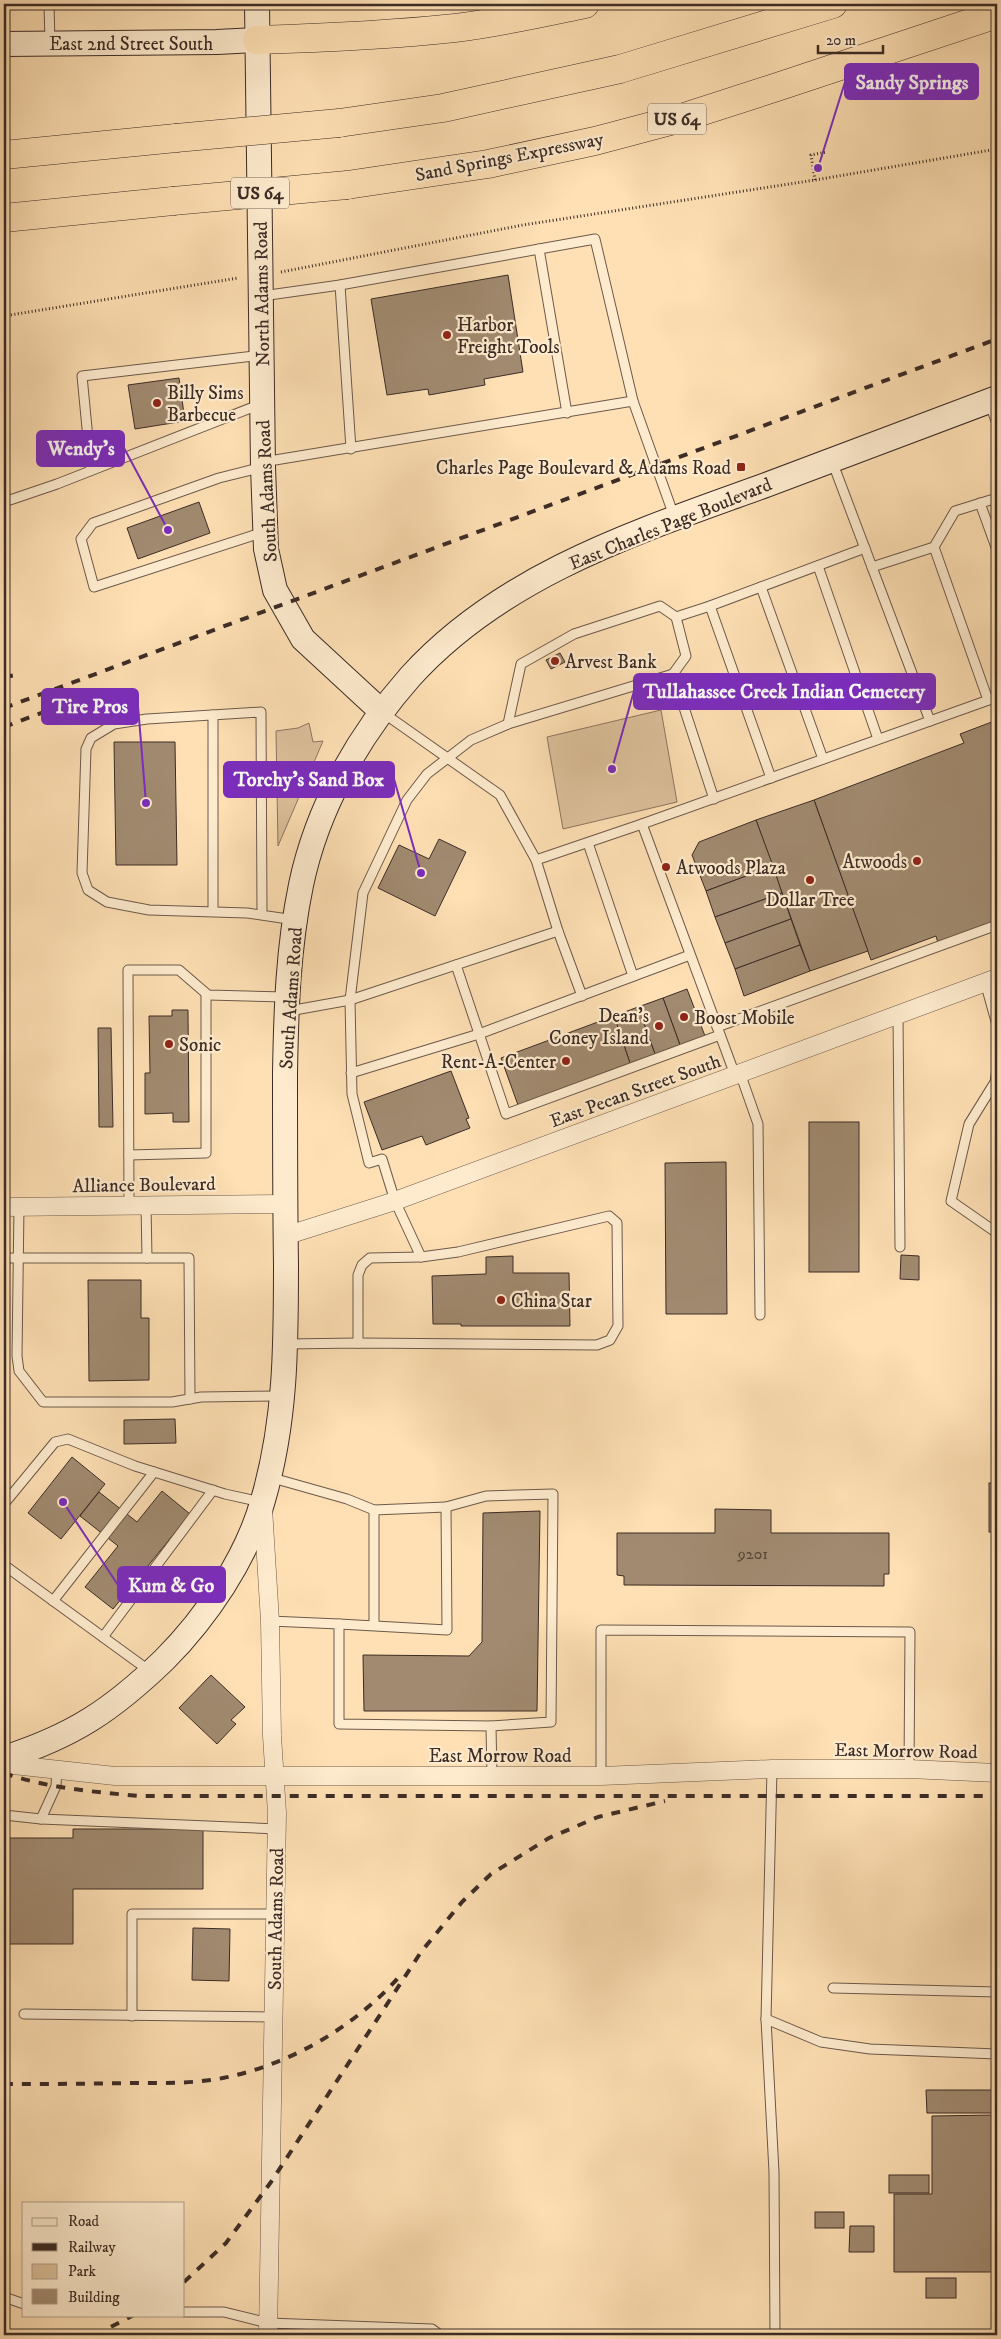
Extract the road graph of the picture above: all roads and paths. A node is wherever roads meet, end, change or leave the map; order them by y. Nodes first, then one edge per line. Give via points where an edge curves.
1 (49, 4) edge
2 (258, 4) edge
3 (585, 4) edge
4 (833, 4) edge
5 (997, 14) edge
6 (258, 40) junction
7 (4, 44) edge
8 (50, 44) junction
9 (997, 149) edge
10 (826, 152) dead end
11 (4, 155) edge
12 (815, 180) junction
13 (4, 218) edge
14 (539, 249) junction
15 (340, 285) junction
16 (261, 286) junction
17 (4, 316) edge
18 (262, 356) junction
19 (993, 400) edge
20 (632, 401) junction
21 (262, 404) junction
22 (567, 413) junction
23 (997, 424) edge
24 (351, 449) junction
25 (832, 460) junction
26 (263, 464) junction
27 (91, 470) junction
28 (997, 498) edge
29 (4, 502) edge
30 (980, 503) junction
31 (675, 518) junction
32 (265, 531) junction
33 (934, 546) junction
34 (865, 548) junction
35 (997, 550) edge
36 (818, 566) junction
37 (872, 567) junction
38 (761, 587) junction
39 (710, 606) junction
40 (676, 617) junction
41 (673, 674) junction
42 (993, 698) edge
43 (382, 712) junction
44 (213, 715) junction
45 (930, 721) junction
46 (508, 724) junction
47 (878, 740) junction
48 (446, 757) junction
49 (823, 759) junction
50 (771, 778) junction
51 (714, 799) junction
52 (642, 824) junction
53 (588, 843) junction
54 (536, 860) junction
55 (213, 911) junction
56 (262, 914) junction
57 (295, 920) junction
58 (997, 925) edge
59 (558, 931) junction
60 (690, 955) junction
61 (456, 965) junction
62 (633, 976) junction
63 (991, 980) edge
64 (206, 994) junction
65 (582, 996) junction
66 (350, 1000) junction
67 (286, 1004) junction
68 (898, 1015) junction
69 (997, 1025) edge
70 (719, 1031) junction
71 (479, 1034) junction
72 (997, 1069) edge
73 (351, 1073) junction
74 (737, 1074) junction
75 (129, 1155) junction
76 (395, 1201) junction
77 (286, 1204) junction
78 (138, 1205) junction
79 (12, 1207) edge
80 (997, 1233) edge
81 (286, 1236) junction
82 (900, 1247) dead end
83 (421, 1257) junction
84 (4, 1258) edge
85 (18, 1258) junction
86 (147, 1258) junction
87 (760, 1315) dead end
88 (358, 1343) junction
89 (286, 1344) junction
90 (284, 1396) junction
91 (190, 1399) junction
92 (154, 1472) junction
93 (268, 1477) junction
94 (213, 1490) junction
95 (263, 1503) junction
96 (4, 1504) edge
97 (446, 1507) junction
98 (374, 1510) junction
99 (4, 1565) edge
100 (53, 1601) junction
101 (270, 1622) junction
102 (339, 1624) junction
103 (374, 1625) junction
104 (103, 1637) junction
105 (152, 1672) junction
106 (491, 1726) junction
107 (4, 1758) edge
108 (4, 1764) edge
109 (772, 1769) junction
110 (909, 1769) junction
111 (57, 1770) junction
112 (997, 1773) edge
113 (274, 1775) junction
114 (601, 1776) junction
115 (492, 1777) junction
116 (4, 1814) edge
117 (40, 1819) junction
118 (277, 1830) junction
119 (275, 1914) junction
120 (833, 1988) dead end
121 (997, 1992) edge
122 (24, 2014) dead end
123 (132, 2016) junction
124 (274, 2017) junction
125 (766, 2020) junction
126 (997, 2054) edge
127 (4, 2297) edge
128 (22, 2303) edge
129 (185, 2312) edge
130 (268, 2329) edge
131 (440, 2335) edge
132 (775, 2335) edge

1 - 8 lane
2 - 6 main road, North Adams Road
3 - 6 highway via 455,28
4 - 11 highway, bridge via 620,69 442,108 340,123
5 - 13 highway, Sand Springs Expressway / US 64, bridge via 678,119 488,164 347,184
6 - 8 main road, East 2nd Street South
6 - 16 main road, North Adams Road
7 - 8 main road, East 2nd Street South
9 - 12 path
10 - 12 path via 811,155
12 - 16 path via 523,225 297,270
14 - 15 lane
14 - 20 lane via 595,238
14 - 22 lane
15 - 16 lane
15 - 24 lane
16 - 17 path
16 - 18 main road, North Adams Road
18 - 21 main road, North Adams Road
18 - 27 lane via 82,376
19 - 23 lane
19 - 25 main road, East Charles Page Boulevard
20 - 22 lane
20 - 31 lane
21 - 26 main road, South Adams Road
21 - 27 lane
22 - 24 lane
24 - 26 lane
25 - 31 main road, East Charles Page Boulevard
25 - 34 lane
26 - 32 main road, South Adams Road
26 - 32 lane via 92,523 81,539 94,587
27 - 29 lane
28 - 30 lane
30 - 33 lane via 955,511
30 - 35 lane
31 - 43 main road, East Charles Page Boulevard via 564,564 489,608 432,654
32 - 43 main road, South Adams Road via 275,590 292,623 321,658
33 - 37 lane
33 - 42 lane
34 - 36 lane
34 - 37 lane
36 - 38 lane
36 - 47 lane
37 - 45 lane
38 - 39 lane
38 - 49 lane
39 - 40 lane
39 - 50 lane
40 - 41 lane via 686,656
40 - 46 lane via 660,606 574,634 521,664
41 - 46 lane
41 - 51 lane
42 - 45 lane
43 - 48 lane
43 - 57 main road, South Adams Road via 355,750 326,807 301,884
44 - 55 lane
44 - 55 lane via 114,724 91,738 86,749 82,873 88,890 107,902 149,910
44 - 56 lane via 261,712
45 - 47 lane
46 - 48 lane via 471,740
47 - 49 lane
48 - 54 lane via 500,795
48 - 66 lane via 427,774 407,800 362,893
49 - 50 lane
50 - 51 lane
51 - 52 lane
52 - 53 lane
52 - 60 lane
53 - 54 lane
53 - 62 lane
54 - 59 lane
55 - 56 lane
56 - 57 lane
57 - 67 main road, South Adams Road
58 - 70 lane
59 - 61 lane
59 - 65 lane
60 - 62 lane
60 - 70 lane
61 - 66 lane
61 - 71 lane
62 - 65 lane
63 - 68 street, East Pecan Street South
63 - 69 lane
64 - 67 lane
64 - 75 lane via 206,1153
64 - 75 lane via 179,970 128,970
65 - 71 lane
66 - 67 lane
66 - 73 lane
67 - 77 main road, South Adams Road
68 - 74 street, East Pecan Street South
68 - 82 lane
70 - 71 lane via 506,1114
70 - 74 lane
71 - 73 lane
72 - 80 lane via 995,1082 969,1124 951,1201
73 - 76 lane via 352,1094 369,1163 382,1159
74 - 76 street, East Pecan Street South
74 - 87 lane via 758,1124
75 - 78 lane
76 - 81 street, East Pecan Street South
76 - 83 lane
77 - 78 street, Alliance Boulevard
77 - 81 main road, South Adams Road
78 - 79 street, Alliance Boulevard
78 - 86 lane
79 - 85 lane
81 - 89 main road, South Adams Road
83 - 88 lane via 370,1258 362,1265 358,1275
83 - 88 lane via 458,1252 609,1216 617,1223 618,1326 610,1340 597,1346
84 - 85 lane
85 - 86 lane
85 - 91 lane via 19,1371 43,1402 172,1402
86 - 91 lane via 189,1258
88 - 89 lane
89 - 90 main road, South Adams Road
90 - 91 lane
90 - 93 main road, South Adams Road
92 - 94 lane
92 - 96 lane via 68,1439 55,1442
92 - 100 lane
93 - 95 main road, South Adams Road
93 - 98 lane
94 - 95 lane
94 - 104 lane
95 - 101 street, South Adams Road
95 - 105 main road, South Adams Road via 229,1575 208,1608 184,1640
97 - 98 lane
97 - 103 lane via 447,1630
97 - 106 lane via 486,1496 552,1494 551,1722
98 - 103 lane
99 - 100 lane
100 - 104 lane
101 - 102 lane
101 - 113 street, South Adams Road
102 - 103 lane
102 - 106 lane via 339,1724
104 - 105 lane
105 - 107 main road, South Adams Road via 96,1718 43,1746
106 - 115 lane
108 - 111 street, East Morrow Road
109 - 110 street, East Morrow Road
109 - 114 street, East Morrow Road
109 - 125 lane
110 - 112 street, East Morrow Road
110 - 114 lane via 910,1632 601,1630
111 - 113 street, East Morrow Road via 115,1776
111 - 117 lane via 56,1786
113 - 115 street, East Morrow Road
113 - 118 street, South Adams Road
114 - 115 street, East Morrow Road
116 - 117 lane
117 - 118 lane
118 - 119 street, South Adams Road
119 - 123 lane via 132,1914
119 - 124 street, South Adams Road
120 - 121 lane
122 - 123 lane
123 - 124 lane
124 - 130 street, South Adams Road
125 - 126 lane via 820,2042 870,2049
125 - 132 lane via 774,2172
127 - 128 lane
129 - 130 lane via 224,2312
130 - 131 lane via 432,2329

